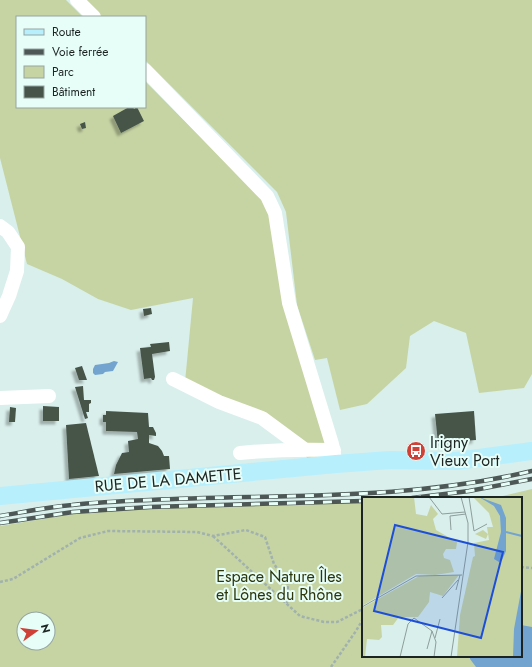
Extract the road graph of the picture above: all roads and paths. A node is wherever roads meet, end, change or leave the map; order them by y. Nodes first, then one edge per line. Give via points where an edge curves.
1 (77, 0) edge
2 (93, 16) edge
3 (146, 71) edge
4 (0, 226) edge
5 (0, 316) edge
6 (173, 379) dead end
7 (49, 396) dead end
8 (0, 398) edge
9 (304, 449) junction
10 (532, 452) edge
11 (240, 453) dead end
12 (335, 457) junction
13 (0, 496) edge
14 (213, 536) junction
15 (522, 567) edge
16 (532, 568) edge
17 (0, 582) edge
18 (287, 603) junction
19 (362, 610) edge
20 (362, 621) edge
21 (331, 667) edge

1 - 2 street
3 - 12 street via 267,196 275,213 289,303
4 - 5 street via 8,232 18,247 18,271
6 - 9 street via 219,402 262,418
7 - 8 street
9 - 11 street
9 - 12 street
10 - 12 main road, RUE DE LA DAMETTE via 456,461
12 - 13 main road, RUE DE LA DAMETTE
14 - 17 path via 197,532 108,531 80,538 13,579
14 - 18 path
14 - 18 path via 246,530 265,537 274,564 288,584
15 - 16 path
18 - 19 path via 300,616 324,622 337,622
20 - 21 path

